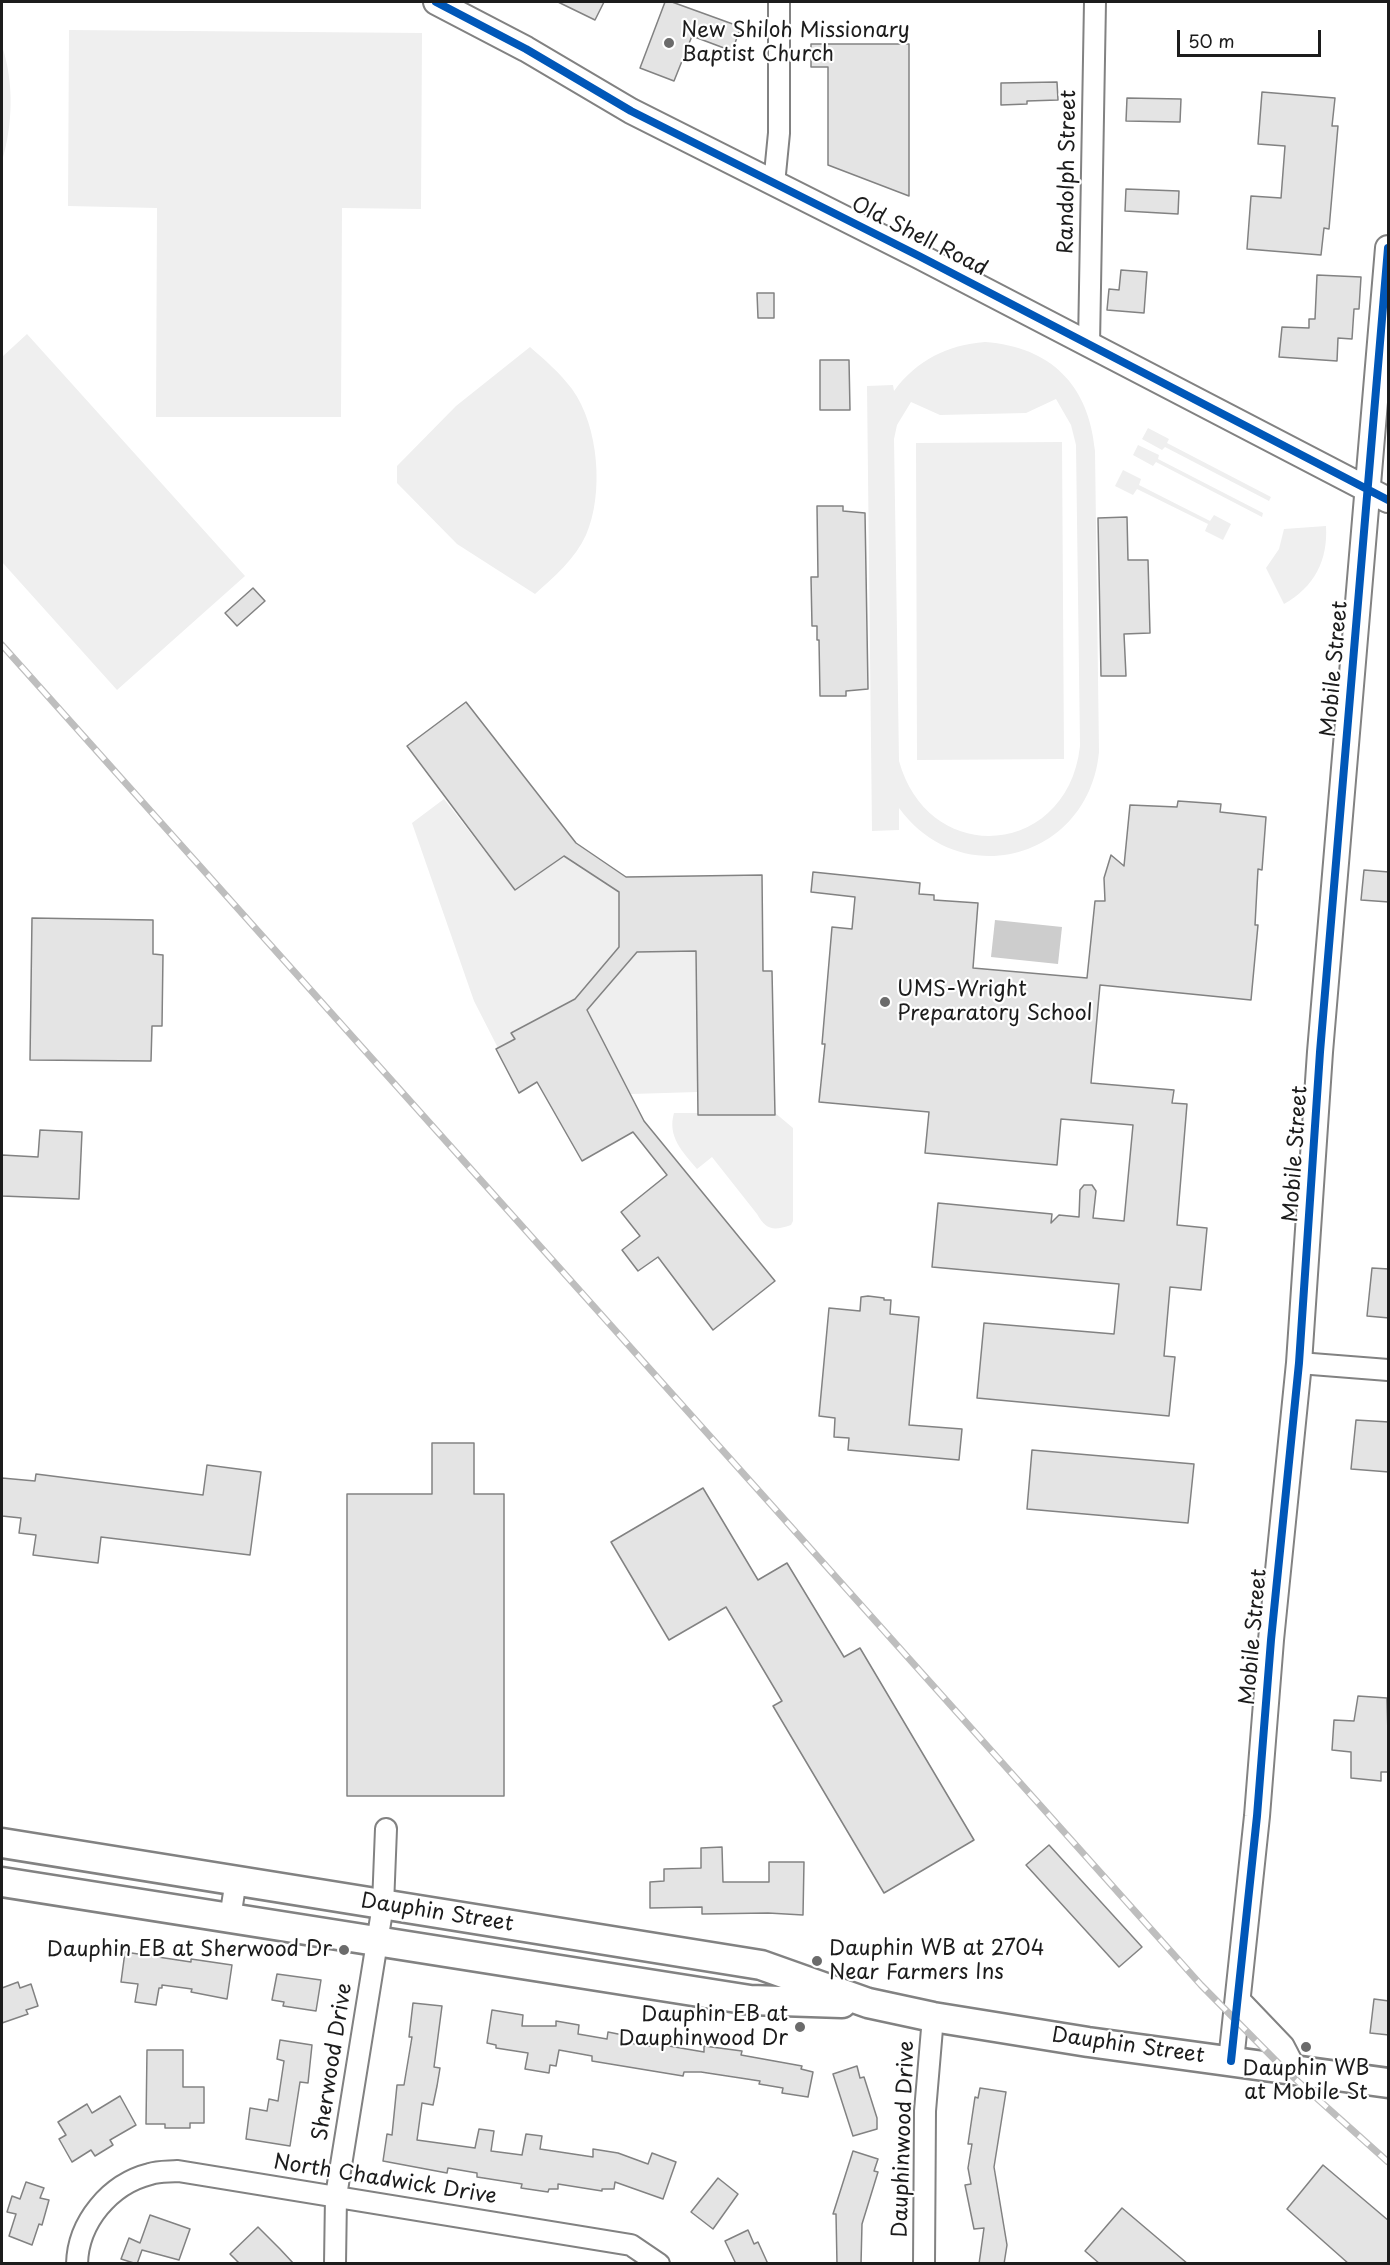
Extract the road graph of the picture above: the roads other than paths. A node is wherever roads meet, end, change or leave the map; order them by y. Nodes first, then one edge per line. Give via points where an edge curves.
1 (436, 2) edge
2 (779, 2) edge
3 (1095, 2) edge
4 (774, 184) junction
5 (1389, 248) edge
6 (1089, 344) junction
7 (1378, 495) edge
8 (1299, 1363) junction
9 (1389, 1370) edge
10 (386, 1829) dead end
11 (2, 1843) edge
12 (236, 1880) junction
13 (2, 1882) edge
14 (383, 1905) junction
15 (230, 1918) junction
16 (377, 1941) junction
17 (1238, 2001) junction
18 (868, 2003) junction
19 (933, 2017) junction
20 (1231, 2061) junction
21 (1294, 2070) junction
22 (1389, 2083) edge
23 (336, 2196) junction
24 (77, 2264) edge
25 (336, 2264) edge
26 (659, 2264) edge
27 (924, 2264) edge

1 - 4 street, Old Shell Road via 631,111
2 - 4 street via 779,133
3 - 6 street, Randolph Street
4 - 6 street, Old Shell Road
5 - 7 street, Mobile Street
6 - 7 street, Old Shell Road
7 - 8 street, Mobile Street via 1321,1040
8 - 9 street
8 - 17 street, Mobile Street
10 - 14 street, Sherwood Drive
11 - 12 main road, Dauphin Street
12 - 14 main road, Dauphin Street
12 - 15 street
13 - 15 main road, Dauphin Street
14 - 16 street, Sherwood Drive
14 - 18 main road, Dauphin Street via 762,1965
15 - 16 main road, Dauphin Street
16 - 18 main road, Dauphin Street via 750,2000
16 - 23 street, Sherwood Drive
17 - 20 street, Mobile Street
17 - 21 street via 1282,2047
18 - 19 main road, Dauphin Street
19 - 20 main road, Dauphin Street
19 - 27 street, Dauphinwood Drive via 925,2111
20 - 21 main road, Dauphin Street
21 - 22 main road, Dauphin Street
23 - 24 street, North Chadwick Drive via 178,2171 151,2173 103,2200 82,2234
23 - 25 street, Sherwood Drive
23 - 26 street, North Chadwick Drive via 631,2245

